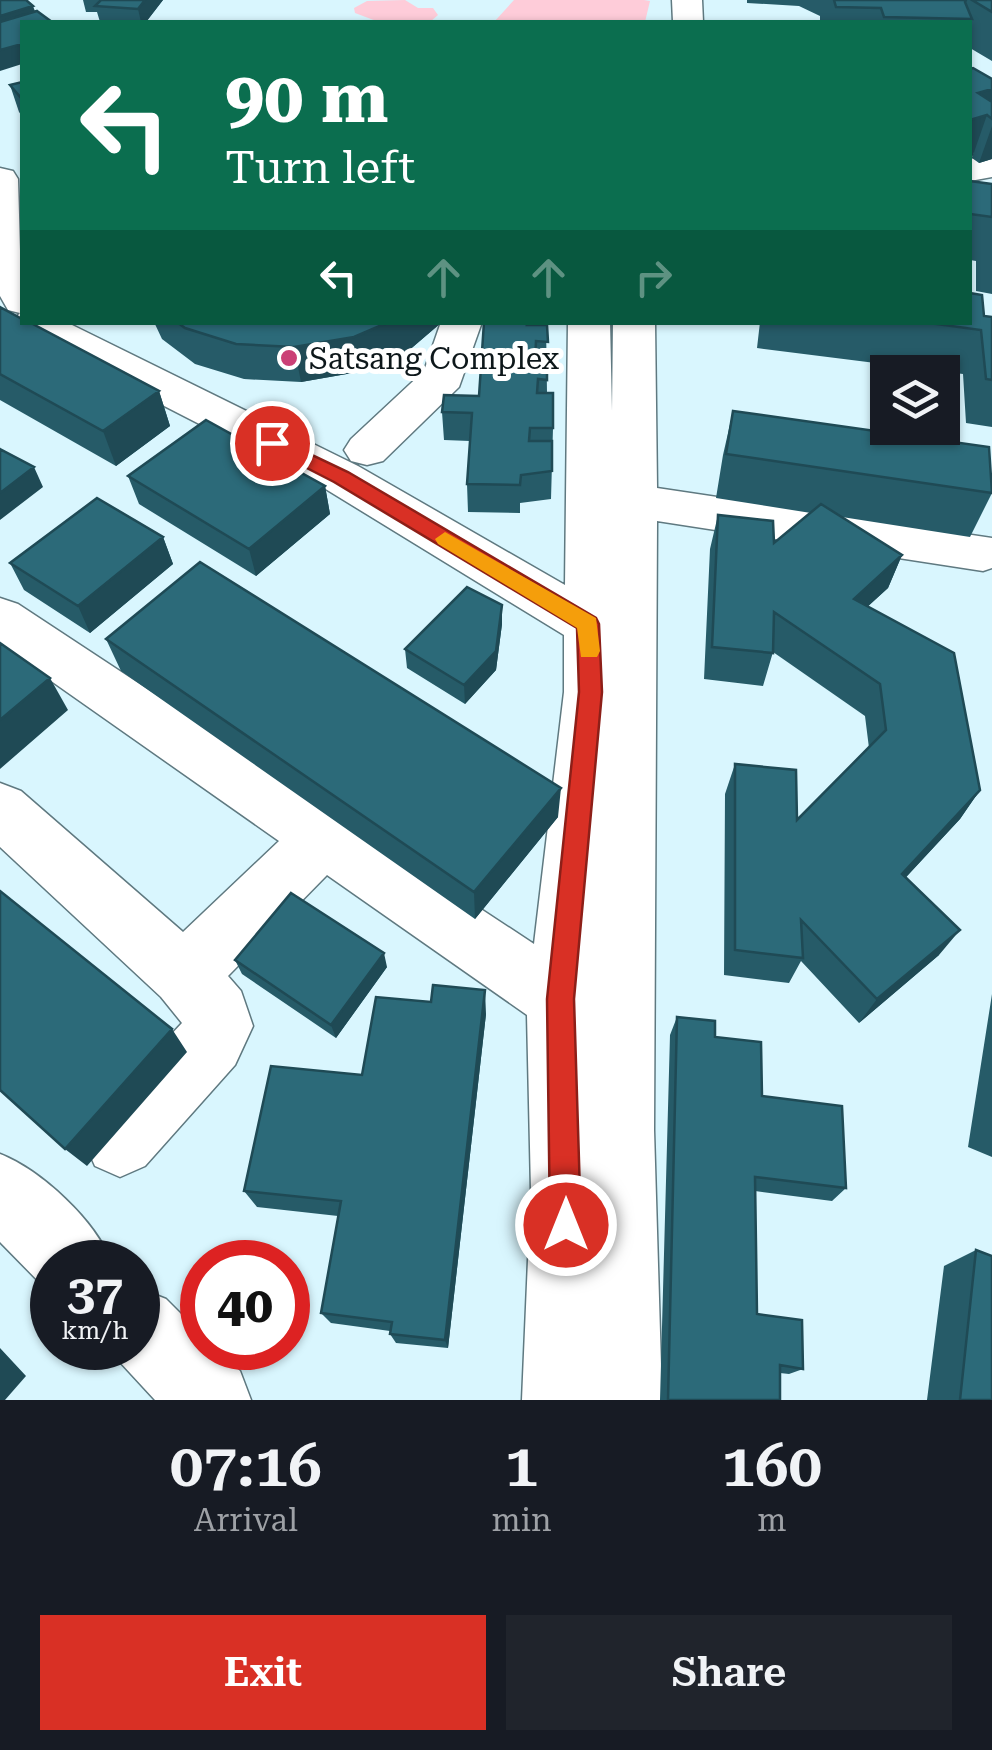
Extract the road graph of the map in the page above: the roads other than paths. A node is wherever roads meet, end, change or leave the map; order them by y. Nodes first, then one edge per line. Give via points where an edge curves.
1 (0, 179) edge
2 (20, 295) edge
3 (38, 325) edge
4 (461, 325) edge
5 (590, 325) edge
6 (634, 325) edge
7 (367, 450) dead end
8 (611, 497) junction
9 (983, 553) dead end
10 (0, 618) edge
11 (609, 636) junction
12 (0, 809) edge
13 (324, 838) junction
14 (184, 976) junction
15 (560, 999) junction
16 (617, 1038) junction
17 (120, 1141) dead end
18 (0, 1190) edge
19 (51, 1240) edge
20 (160, 1348) edge
21 (211, 1400) edge
22 (562, 1400) edge
23 (622, 1400) edge

1 - 2 street via 4,255
3 - 11 street via 341,477
4 - 7 street via 444,377
5 - 8 street
6 - 8 street
8 - 9 street
8 - 11 street
10 - 13 street
11 - 15 street via 591,692
11 - 16 street
12 - 14 street
13 - 14 street
13 - 15 street
14 - 17 street via 220,1026
15 - 16 street
15 - 22 street via 567,1190
16 - 23 street
18 - 19 street
20 - 21 street

